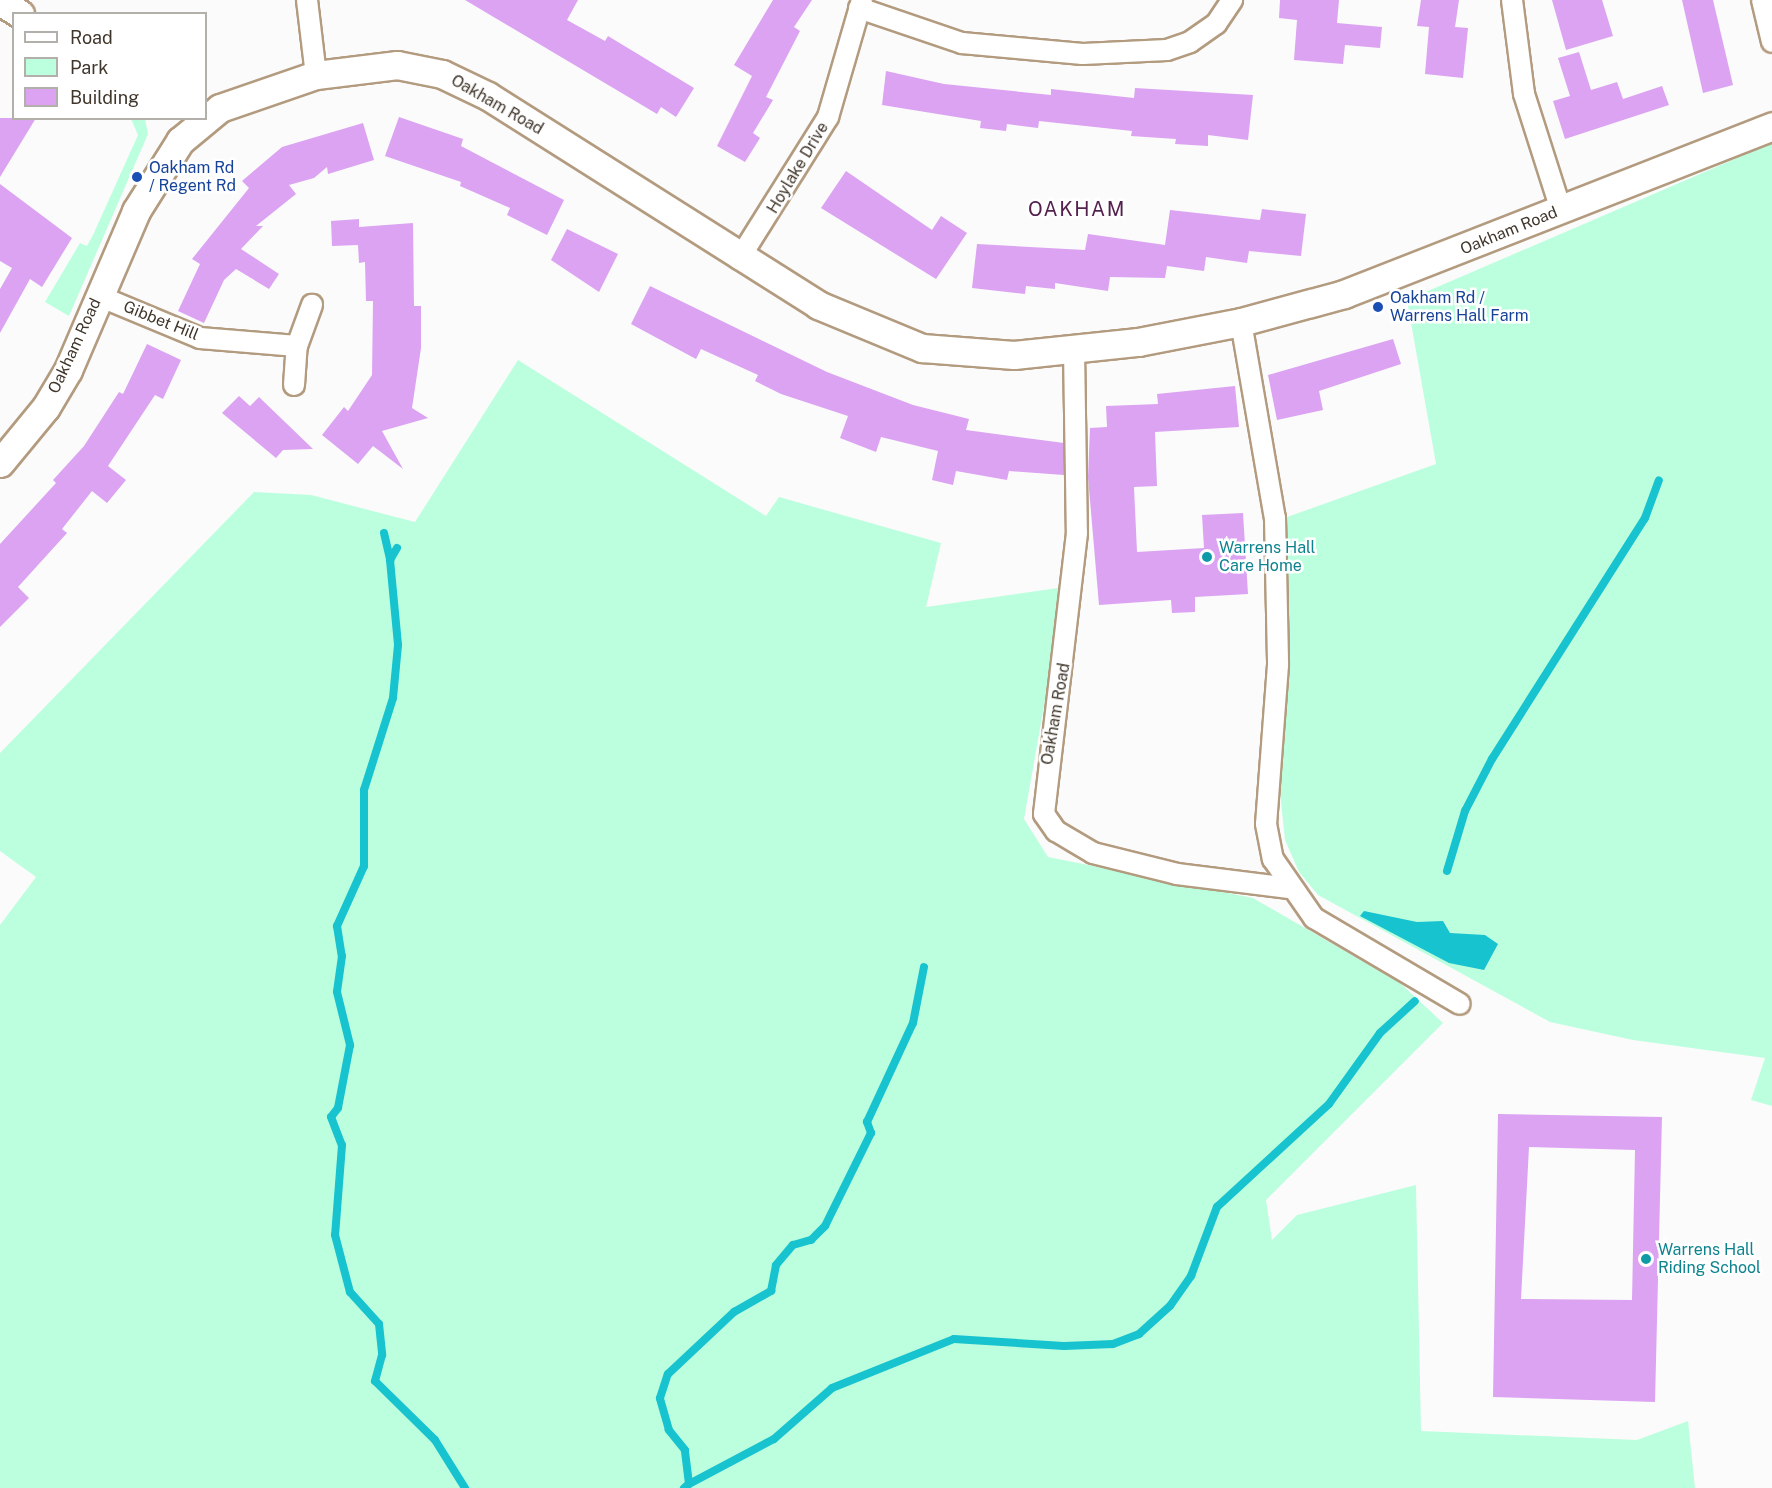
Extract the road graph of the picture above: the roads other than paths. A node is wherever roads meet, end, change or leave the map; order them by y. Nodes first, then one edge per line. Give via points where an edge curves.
1 (307, 0) edge
2 (1232, 0) edge
3 (1512, 0) edge
4 (1762, 0) edge
5 (0, 2) edge
6 (861, 4) edge
7 (17, 12) edge
8 (1772, 42) edge
9 (316, 75) junction
10 (207, 114) edge
11 (192, 122) edge
12 (1772, 126) edge
13 (1560, 210) junction
14 (739, 259) junction
15 (99, 296) junction
16 (312, 304) dead end
17 (1241, 322) junction
18 (297, 346) junction
19 (1074, 350) junction
20 (294, 385) dead end
21 (0, 463) edge
22 (1289, 888) junction
23 (1460, 1004) dead end

1 - 9 street
2 - 6 street via 1216,24 1190,42 1167,50 1083,54 962,44
3 - 13 street via 1524,94
4 - 8 street
5 - 7 street
6 - 14 street, Hoylake Drive via 828,117
9 - 10 street, Oakham Road
9 - 14 street, Oakham Road via 396,65 442,74 488,96
11 - 15 street, Oakham Road via 165,159
12 - 13 street, Oakham Road
13 - 17 street, Oakham Road via 1344,294
14 - 19 street, Oakham Road via 819,305 922,348 1014,355
15 - 18 street, Gibbet Hill via 200,338
15 - 21 street, Oakham Road via 46,407
16 - 18 street
17 - 19 street, Oakham Road
17 - 22 street via 1275,518 1278,665 1266,824 1273,859
18 - 20 street
19 - 22 street, Oakham Road via 1077,533 1044,814 1056,831 1094,853 1177,874
22 - 23 street via 1314,918

